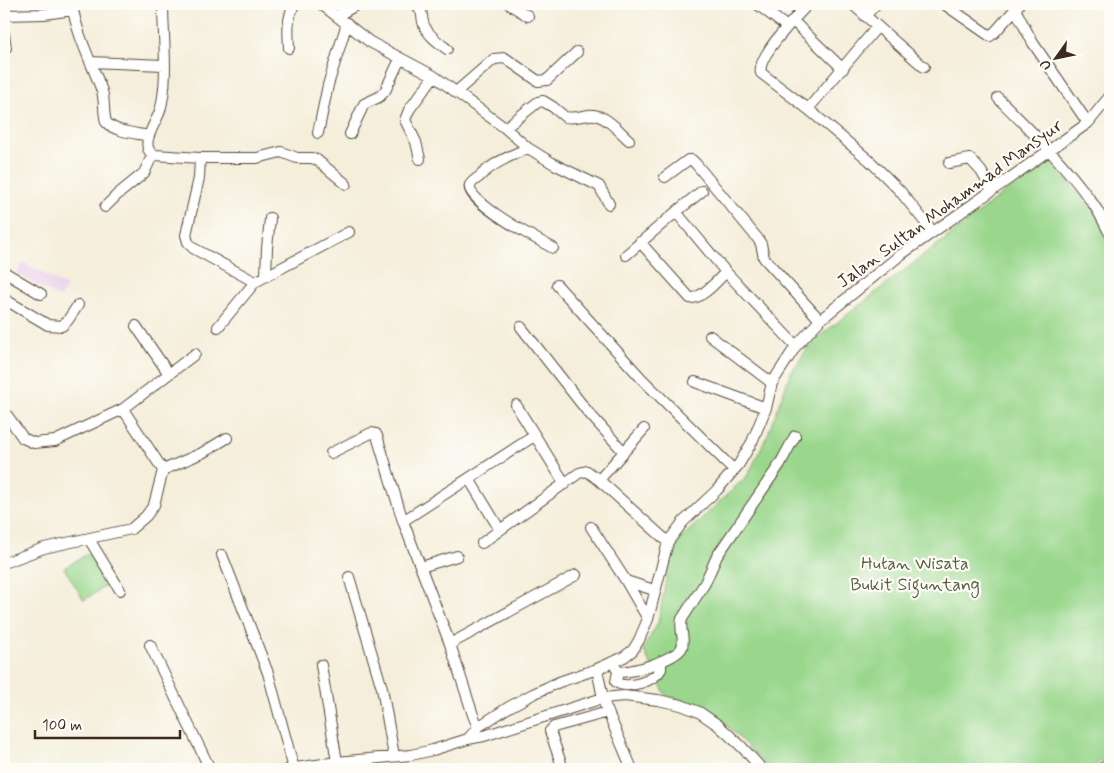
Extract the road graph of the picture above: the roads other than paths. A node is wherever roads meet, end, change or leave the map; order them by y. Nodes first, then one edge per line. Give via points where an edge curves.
1 (163, 4) edge
2 (294, 4) edge
3 (321, 4) edge
4 (358, 4) edge
5 (416, 4) edge
6 (509, 4) edge
7 (758, 4) edge
8 (808, 4) edge
9 (852, 4) edge
10 (876, 4) edge
11 (944, 4) edge
12 (1017, 5) edge
13 (72, 7) edge
14 (4, 15) edge
15 (337, 16) junction
16 (528, 16) dead end
17 (865, 16) junction
18 (347, 23) junction
19 (790, 24) junction
20 (877, 27) junction
21 (4, 34) edge
22 (6, 48) dead end
23 (289, 48) dead end
24 (448, 49) dead end
25 (577, 52) dead end
26 (400, 59) junction
27 (90, 62) junction
28 (164, 65) junction
29 (924, 67) dead end
30 (842, 69) junction
31 (434, 76) junction
32 (456, 92) junction
33 (1110, 96) edge
34 (998, 98) dead end
35 (808, 109) junction
36 (1088, 123) junction
37 (505, 128) junction
38 (318, 133) dead end
39 (350, 134) dead end
40 (149, 136) junction
41 (629, 140) dead end
42 (528, 148) junction
43 (1049, 149) junction
44 (153, 154) junction
45 (200, 158) junction
46 (420, 159) dead end
47 (949, 163) dead end
48 (665, 177) dead end
49 (346, 184) dead end
50 (992, 190) junction
51 (702, 191) dead end
52 (608, 204) dead end
53 (106, 207) dead end
54 (676, 212) junction
55 (270, 218) dead end
56 (349, 232) dead end
57 (933, 232) junction
58 (1110, 234) edge
59 (640, 242) junction
60 (553, 248) dead end
61 (626, 255) dead end
62 (4, 272) edge
63 (726, 272) junction
64 (266, 276) junction
65 (255, 282) junction
66 (557, 285) dead end
67 (41, 294) dead end
68 (4, 299) edge
69 (78, 305) dead end
70 (820, 320) junction
71 (136, 326) dead end
72 (521, 327) dead end
73 (218, 328) dead end
74 (710, 336) dead end
75 (796, 346) junction
76 (194, 354) dead end
77 (169, 374) junction
78 (696, 382) dead end
79 (772, 383) junction
80 (516, 405) dead end
81 (766, 408) junction
82 (123, 409) junction
83 (4, 411) edge
84 (644, 429) dead end
85 (534, 436) junction
86 (795, 436) dead end
87 (227, 438) dead end
88 (624, 452) junction
89 (331, 453) dead end
90 (163, 470) junction
91 (734, 470) junction
92 (469, 479) junction
93 (599, 480) junction
94 (565, 484) junction
95 (403, 521) junction
96 (591, 527) dead end
97 (500, 530) junction
98 (89, 539) junction
99 (668, 542) junction
100 (482, 543) dead end
101 (222, 555) dead end
102 (457, 556) dead end
103 (4, 563) edge
104 (421, 567) junction
105 (576, 575) dead end
106 (350, 577) dead end
107 (626, 580) junction
108 (120, 590) dead end
109 (654, 590) junction
110 (648, 619) junction
111 (450, 644) junction
112 (150, 645) dead end
113 (612, 662) junction
114 (321, 665) dead end
115 (597, 669) junction
116 (603, 698) junction
117 (608, 712) junction
118 (478, 727) junction
119 (468, 739) junction
120 (394, 756) junction
121 (371, 758) junction
122 (337, 762) junction
123 (1110, 764) edge
124 (301, 768) edge
125 (210, 769) edge
126 (289, 769) edge
127 (375, 769) edge
128 (563, 769) edge
129 (632, 769) edge
130 (762, 769) edge
131 (1100, 769) edge

1 - 28 street
2 - 23 street via 288,22
3 - 15 street
4 - 15 street
5 - 24 street via 423,14 425,26
6 - 16 street
7 - 19 street
8 - 19 street
9 - 17 street
10 - 17 street
11 - 12 street via 990,36
12 - 36 street via 1033,43
13 - 14 street via 44,14
13 - 27 street
15 - 18 street
17 - 20 street
18 - 26 street via 370,42
18 - 38 street
19 - 30 street
19 - 35 street via 764,58 760,70
20 - 29 street
20 - 30 street
21 - 22 street
25 - 32 street via 547,80 541,81 505,58 494,59
26 - 31 street
26 - 39 street via 385,91 364,104
27 - 28 street
27 - 40 street via 102,93 109,126
28 - 40 street via 162,98
30 - 35 street
31 - 32 street
31 - 46 street via 405,120
32 - 37 street
33 - 36 street, Jalan Sultan Mohammad Mansyur
34 - 43 street
35 - 57 street via 870,161 900,191
36 - 43 street, Jalan Sultan Mohammad Mansyur
37 - 41 street via 543,101 565,117 591,114 602,118
37 - 42 street
40 - 44 street via 147,145
42 - 52 street via 599,186
42 - 60 street via 490,166 470,184 470,190 479,202 513,226
43 - 50 street, Jalan Sultan Mohammad Mansyur
43 - 58 street via 1093,203
44 - 45 street
44 - 53 street via 144,173
45 - 49 street via 257,158 281,152 317,160
45 - 65 street via 199,178 186,235 188,242 193,248
47 - 50 street via 970,160
48 - 70 street via 692,160 758,239 764,258
50 - 57 street, Jalan Sultan Mohammad Mansyur
51 - 54 street
54 - 59 street
54 - 63 street
55 - 64 street
56 - 64 street
57 - 70 street, Jalan Sultan Mohammad Mansyur
59 - 61 street
59 - 63 street via 690,298 696,298
62 - 67 street
63 - 75 street
64 - 65 street
65 - 73 street
66 - 91 street via 642,379
68 - 69 street via 48,325 62,326
70 - 75 street, Jalan Sultan Mohammad Mansyur
71 - 77 street
72 - 88 street
74 - 79 street
75 - 79 street, Jalan Sultan Mohammad Mansyur
76 - 77 street
77 - 82 street
78 - 81 street
79 - 81 street, Jalan Sultan Mohammad Mansyur
80 - 85 street
81 - 91 street, Jalan Sultan Mohammad Mansyur via 752,442
82 - 83 street via 55,441 34,444 23,438
82 - 90 street
84 - 88 street
85 - 92 street
85 - 94 street
86 - 113 street via 780,464 717,556 705,583 682,619 682,647 679,652 661,661 661,669 654,677 626,686 616,682 618,672
87 - 90 street via 197,456
88 - 93 street
89 - 95 street via 371,433 376,434
90 - 98 street via 154,505 146,516 131,529
91 - 99 street, Jalan Sultan Mohammad Mansyur
92 - 95 street
92 - 97 street
93 - 94 street via 590,472 583,471
93 - 99 street
94 - 97 street
95 - 104 street
96 - 107 street
97 - 100 street
98 - 103 street via 44,548
98 - 108 street
99 - 109 street, Jalan Sultan Mohammad Mansyur
101 - 124 street
102 - 104 street
104 - 111 street
105 - 111 street
106 - 120 street via 382,688
107 - 109 street
107 - 110 street
109 - 110 street, Jalan Sultan Mohammad Mansyur
110 - 113 street, Jalan Sultan Mohammad Mansyur via 632,650
111 - 118 street
112 - 125 street
113 - 115 street, Jalan Sultan Mohammad Mansyur
114 - 122 street
115 - 116 street
115 - 118 street, Jalan Sultan Mohammad Mansyur via 533,694
116 - 117 street
116 - 119 street
116 - 130 street via 624,696 658,700 699,712 718,725
117 - 128 street via 554,727 550,731
117 - 129 street
118 - 119 street, Jalan Sultan Mohammad Mansyur
119 - 120 street via 411,755
120 - 121 street
121 - 122 street
121 - 127 street
122 - 124 street
123 - 131 street
124 - 126 street

